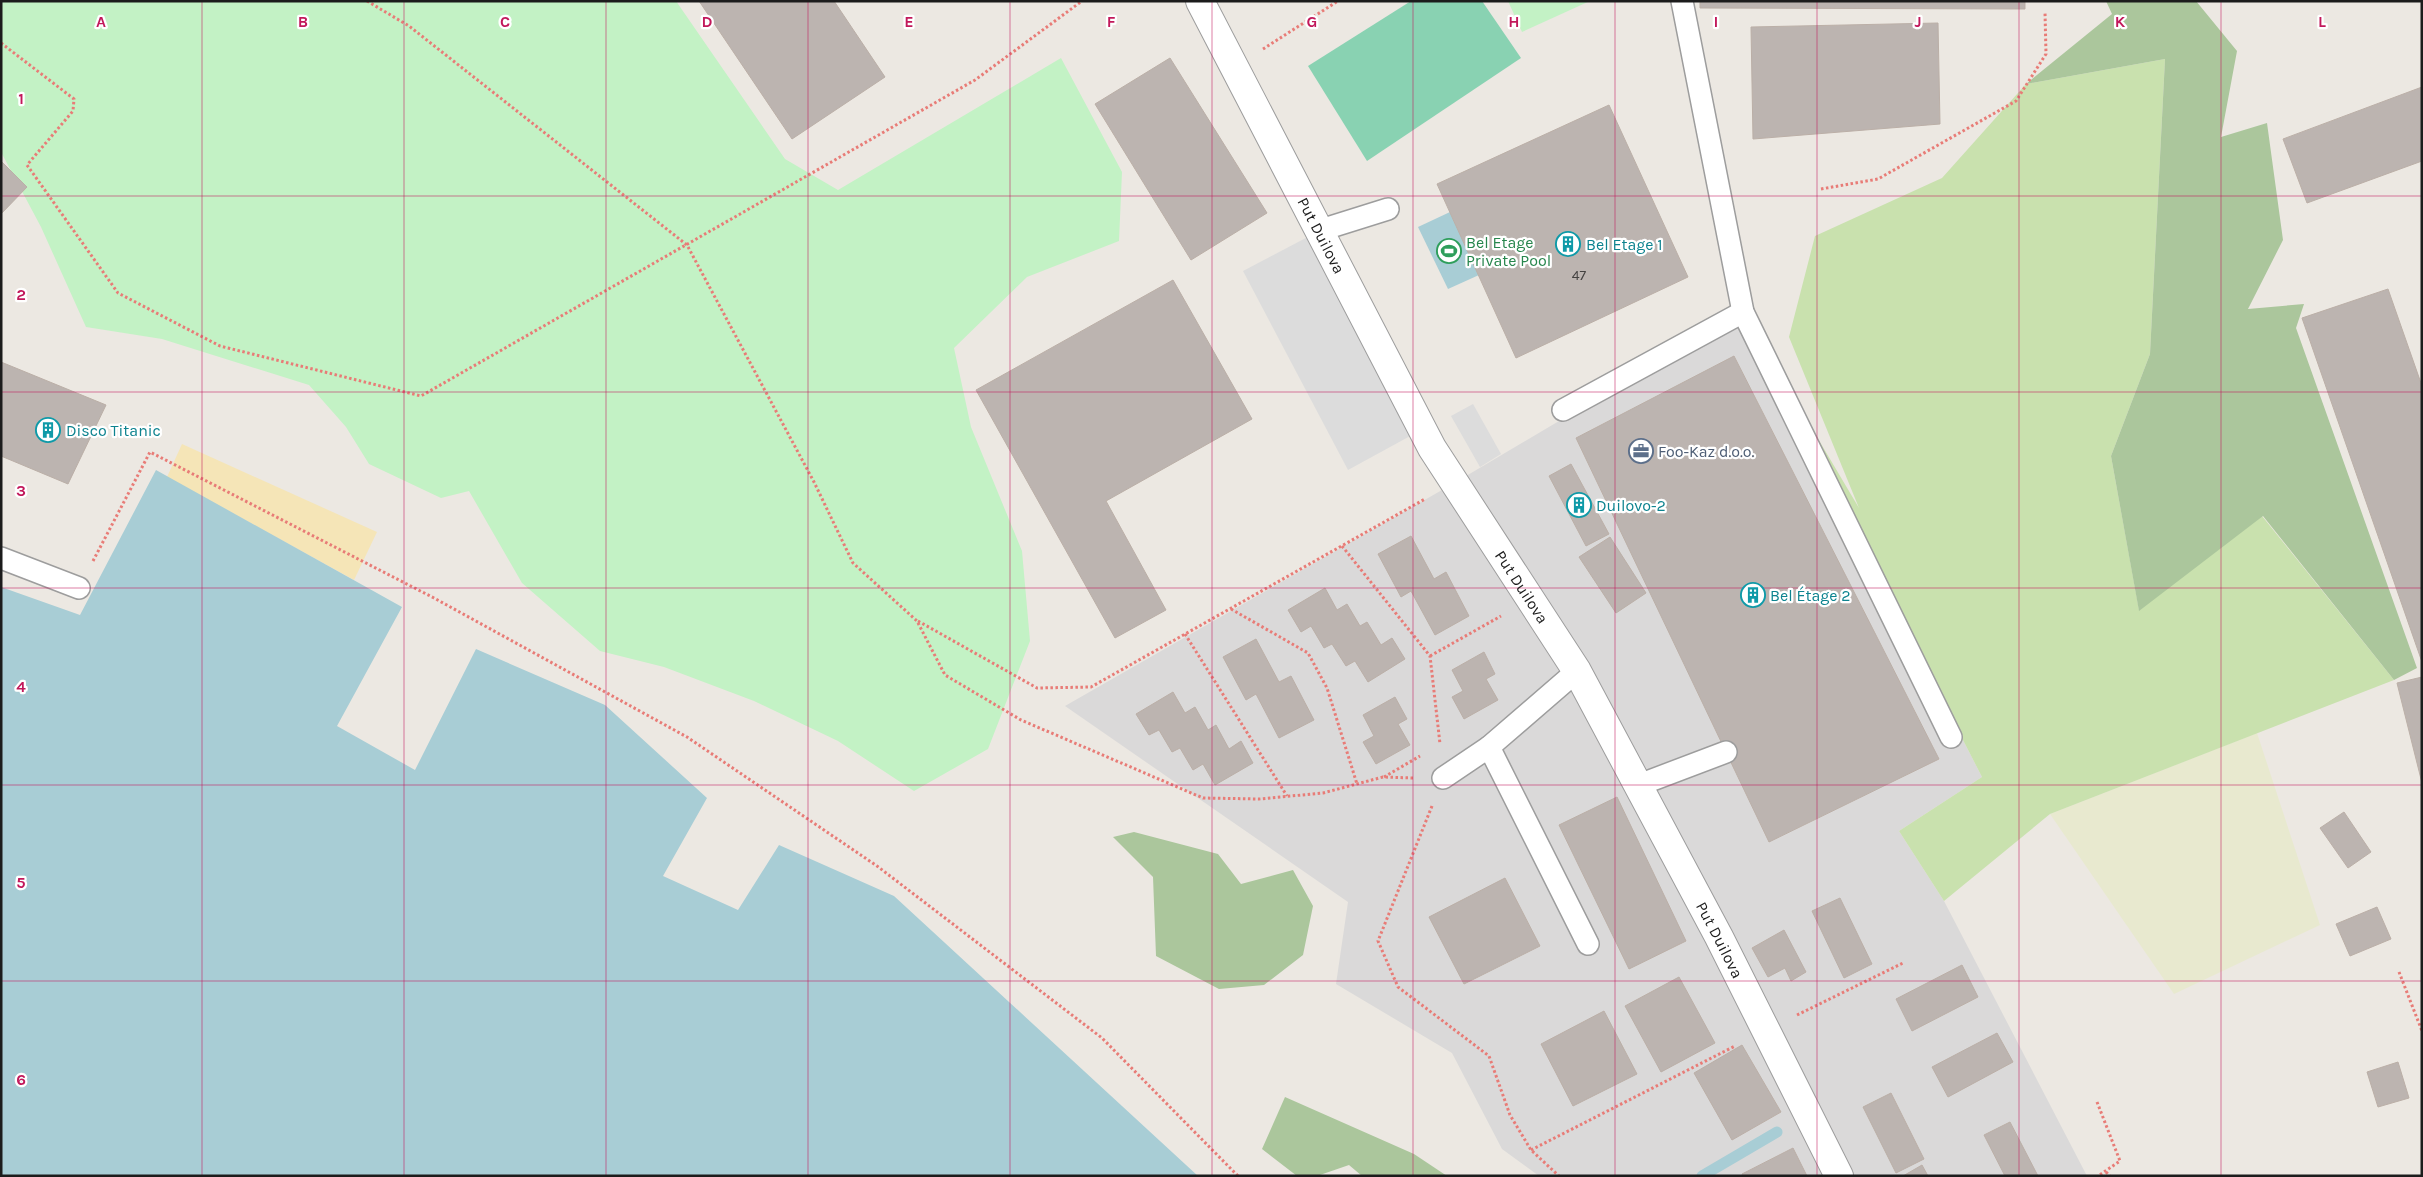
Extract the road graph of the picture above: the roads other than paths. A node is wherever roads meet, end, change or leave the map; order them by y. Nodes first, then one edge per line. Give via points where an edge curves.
1 (1200, 1) edge
2 (1682, 1) edge
3 (1388, 209) dead end
4 (1321, 230) junction
5 (1743, 312) junction
6 (1563, 410) dead end
7 (1, 558) edge
8 (79, 588) road end
9 (1578, 671) junction
10 (1950, 737) dead end
11 (1489, 747) junction
12 (1726, 752) dead end
13 (1443, 778) road end
14 (1639, 785) junction
15 (1588, 944) dead end
16 (1839, 1176) edge

1 - 4 street, Put Duilova
2 - 5 lane
3 - 4 lane
4 - 9 street, Put Duilova via 1432,448
5 - 6 lane
5 - 10 lane
7 - 8 lane
9 - 11 lane
9 - 14 street, Put Duilova
11 - 13 lane
11 - 15 lane
12 - 14 lane
14 - 16 street, Put Duilova

